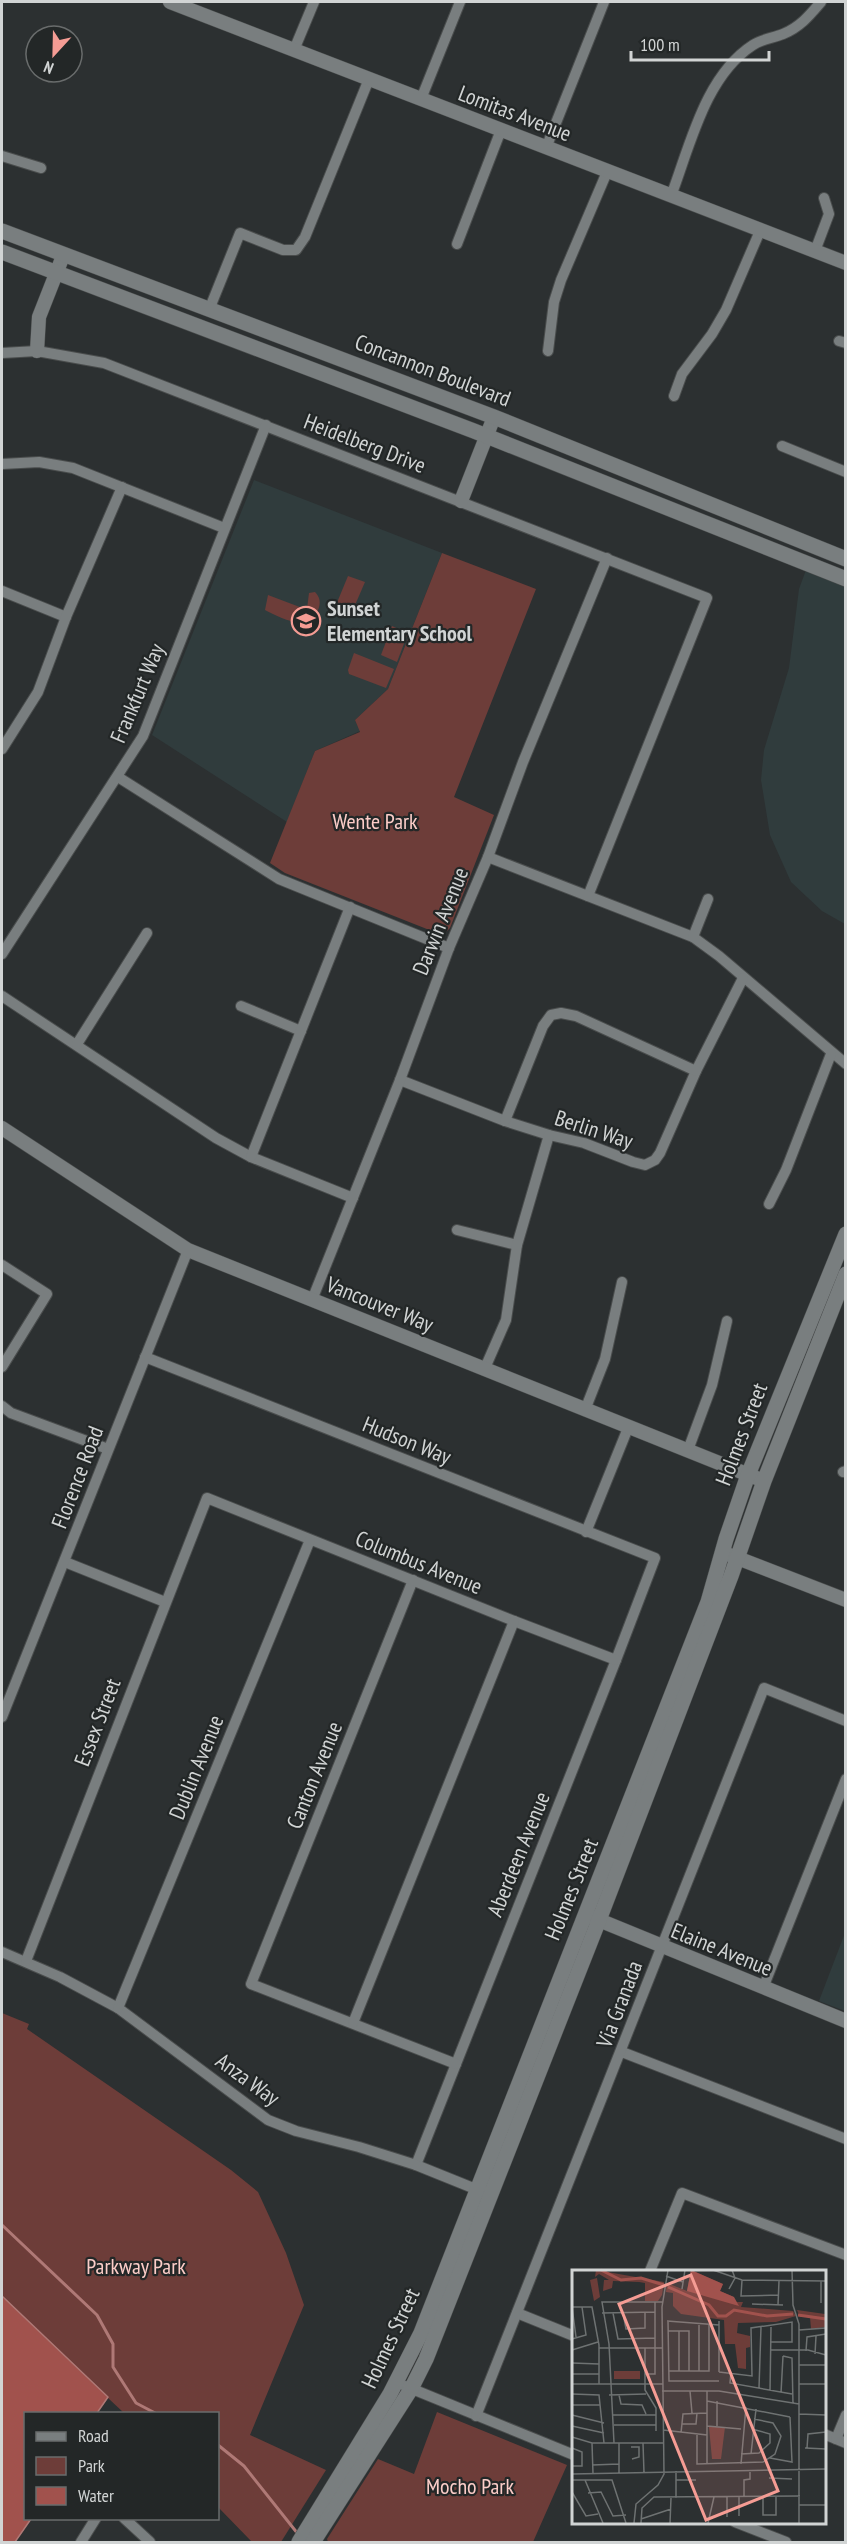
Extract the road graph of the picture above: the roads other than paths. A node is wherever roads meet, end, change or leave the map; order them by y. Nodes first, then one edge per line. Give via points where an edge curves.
1 (171, 2) edge
2 (314, 2) edge
3 (460, 2) edge
4 (604, 2) edge
5 (821, 2) edge
6 (294, 50) junction
7 (369, 79) junction
8 (421, 99) junction
9 (501, 130) junction
10 (546, 148) junction
11 (2, 156) edge
12 (41, 168) dead end
13 (607, 172) junction
14 (671, 196) junction
15 (824, 198) dead end
16 (2, 231) edge
17 (760, 231) junction
18 (457, 244) dead end
19 (815, 251) junction
20 (2, 252) edge
21 (63, 256) junction
22 (846, 262) edge
23 (56, 273) junction
24 (209, 310) junction
25 (38, 351) junction
26 (548, 351) dead end
27 (2, 353) edge
28 (674, 396) dead end
29 (494, 417) junction
30 (266, 424) junction
31 (486, 436) junction
32 (782, 446) dead end
33 (2, 464) edge
34 (846, 472) edge
35 (122, 487) junction
36 (461, 501) junction
37 (224, 528) junction
38 (607, 558) junction
39 (846, 559) edge
40 (846, 579) edge
41 (2, 591) edge
42 (66, 617) junction
43 (5, 736) edge
44 (2, 749) edge
45 (118, 777) junction
46 (488, 856) junction
47 (588, 896) junction
48 (708, 898) dead end
49 (350, 907) junction
50 (147, 933) dead end
51 (693, 937) junction
52 (449, 948) junction
53 (2, 954) edge
54 (743, 978) junction
55 (2, 996) edge
56 (241, 1006) dead end
57 (302, 1031) junction
58 (77, 1044) junction
59 (841, 1058) edge
60 (696, 1071) junction
61 (400, 1080) junction
62 (506, 1121) junction
63 (2, 1128) edge
64 (549, 1135) junction
65 (251, 1157) junction
66 (353, 1198) junction
67 (769, 1204) dead end
68 (457, 1230) dead end
69 (846, 1234) edge
70 (517, 1245) junction
71 (188, 1250) junction
72 (2, 1265) edge
73 (846, 1274) edge
74 (622, 1282) dead end
75 (312, 1300) junction
76 (727, 1322) dead end
77 (145, 1357) junction
78 (2, 1367) edge
79 (484, 1368) junction
80 (2, 1406) edge
81 (585, 1410) junction
82 (628, 1428) junction
83 (108, 1449) junction
84 (688, 1450) junction
85 (748, 1475) junction
86 (764, 1481) junction
87 (207, 1498) joint
88 (586, 1532) junction
89 (310, 1540) junction
90 (730, 1555) junction
91 (655, 1558) joint
92 (64, 1562) junction
93 (413, 1580) junction
94 (846, 1600) edge
95 (165, 1602) junction
96 (514, 1621) junction
97 (616, 1660) junction
98 (2, 1717) edge
99 (846, 1721) edge
100 (846, 1779) edge
101 (592, 1918) junction
102 (662, 1948) junction
103 (2, 1952) edge
104 (26, 1961) junction
105 (763, 1988) junction
106 (118, 2008) junction
107 (846, 2021) edge
108 (353, 2023) junction
109 (622, 2052) junction
110 (456, 2064) junction
111 (846, 2139) edge
112 (416, 2165) junction
113 (476, 2189) junction
114 (492, 2196) junction
115 (846, 2255) edge
116 (650, 2270) edge
117 (517, 2313) junction
118 (572, 2335) edge
119 (404, 2385) junction
120 (846, 2415) edge
121 (476, 2416) junction
122 (826, 2434) edge
123 (841, 2441) edge
124 (572, 2454) edge
125 (95, 2520) edge
126 (126, 2520) edge
127 (738, 2523) edge
128 (317, 2524) junction
129 (81, 2542) edge
130 (150, 2542) edge
131 (298, 2542) edge
132 (313, 2542) edge
133 (786, 2542) edge

1 - 6 street, Lomitas Avenue
2 - 6 street
3 - 8 street
4 - 10 street
5 - 14 street via 803,23 754,44 730,63 711,90
6 - 7 street, Lomitas Avenue
7 - 8 street, Lomitas Avenue
7 - 24 street via 296,250 284,250 240,233
8 - 9 street, Lomitas Avenue
9 - 10 street, Lomitas Avenue
9 - 18 street
10 - 13 street, Lomitas Avenue
11 - 12 street
13 - 14 street, Lomitas Avenue
13 - 26 street via 561,280
14 - 17 street, Lomitas Avenue
15 - 19 street via 829,214
16 - 21 main road, Concannon Boulevard
17 - 19 street, Lomitas Avenue
17 - 28 street via 726,310 682,374
19 - 22 street, Lomitas Avenue
20 - 23 main road, Concannon Boulevard
21 - 23 street
21 - 24 main road, Concannon Boulevard
23 - 25 street via 39,317
23 - 31 main road, Concannon Boulevard
24 - 29 main road, Concannon Boulevard
25 - 27 street, Heidelberg Drive
25 - 30 street, Heidelberg Drive via 104,363
29 - 31 street
29 - 39 main road, Concannon Boulevard
30 - 36 street, Heidelberg Drive
30 - 37 street, Frankfurt Way
31 - 36 street
31 - 40 main road, Concannon Boulevard
32 - 34 street
33 - 35 street via 39,462 73,468
35 - 37 street
35 - 42 street
36 - 38 street, Heidelberg Drive
37 - 45 street, Frankfurt Way via 143,736
38 - 46 street, Darwin Avenue
38 - 47 street, Heidelberg Drive via 707,598
41 - 42 street
42 - 43 street via 38,692
43 - 44 street
45 - 49 street via 279,879
45 - 53 street, Frankfurt Way
46 - 47 street
46 - 52 street, Darwin Avenue
47 - 51 street
48 - 51 street
49 - 52 street
49 - 57 street
50 - 58 street
51 - 54 street
52 - 61 street, Darwin Avenue
54 - 59 street
54 - 60 street, Berlin Way
55 - 58 street
56 - 57 street
57 - 65 street
58 - 65 street via 216,1138
59 - 67 street
60 - 62 street via 576,1016 551,1015 543,1026
60 - 64 street, Berlin Way via 660,1153 645,1165
61 - 62 street, Berlin Way
61 - 66 street, Darwin Avenue
62 - 64 street, Berlin Way
63 - 71 street, Vancouver Way
64 - 70 street
65 - 66 street
66 - 75 street, Darwin Avenue
68 - 70 street
69 - 85 main road, Holmes Street
70 - 79 street via 506,1320
71 - 75 street, Vancouver Way
71 - 77 street, Florence Road
72 - 78 street via 47,1294
73 - 86 main road, Holmes Street
74 - 81 street via 605,1359
75 - 79 street, Vancouver Way
76 - 84 street via 712,1385
77 - 83 street, Florence Road
77 - 88 street, Hudson Way
79 - 81 street, Vancouver Way
80 - 83 street via 11,1413
81 - 82 street, Vancouver Way
82 - 84 street, Vancouver Way
82 - 88 street
83 - 92 street, Florence Road
84 - 85 street, Vancouver Way
85 - 86 street, Vancouver Way
85 - 90 main road, Holmes Street
86 - 90 main road, Holmes Street
87 - 89 street, Columbus Avenue
87 - 95 street, Essex Street
88 - 91 street, Hudson Way
89 - 93 street, Columbus Avenue
89 - 106 street, Dublin Avenue
90 - 94 street
90 - 101 main road, Holmes Street
91 - 97 street, Aberdeen Avenue
92 - 95 street
92 - 98 street, Florence Road
93 - 96 street, Columbus Avenue
93 - 108 street, Canton Avenue via 251,1984
95 - 104 street, Essex Street
96 - 97 street, Columbus Avenue
96 - 108 street
97 - 110 street, Aberdeen Avenue
99 - 102 street, Via Granada via 764,1688
100 - 105 street
101 - 102 street, Elaine Avenue
101 - 113 main road, Holmes Street
101 - 114 main road, Holmes Street
102 - 105 street, Elaine Avenue
102 - 109 street, Via Granada
103 - 104 street, Anza Way
104 - 106 street, Anza Way
105 - 107 street, Elaine Avenue
106 - 112 street, Anza Way via 268,2120
108 - 110 street
109 - 111 street
109 - 117 street, Via Granada
110 - 112 street, Aberdeen Avenue
112 - 113 street, Anza Way
113 - 114 street, Anza Way
113 - 119 main road, Holmes Street
114 - 119 main road, Holmes Street via 426,2359
115 - 116 street via 681,2193
117 - 118 street
117 - 121 street, Via Granada
119 - 121 street
119 - 128 main road, Holmes Street
120 - 123 street
121 - 124 street
122 - 123 street
125 - 129 street
126 - 130 street
127 - 133 street
128 - 131 main road, Holmes Street
128 - 132 main road, Holmes Street

